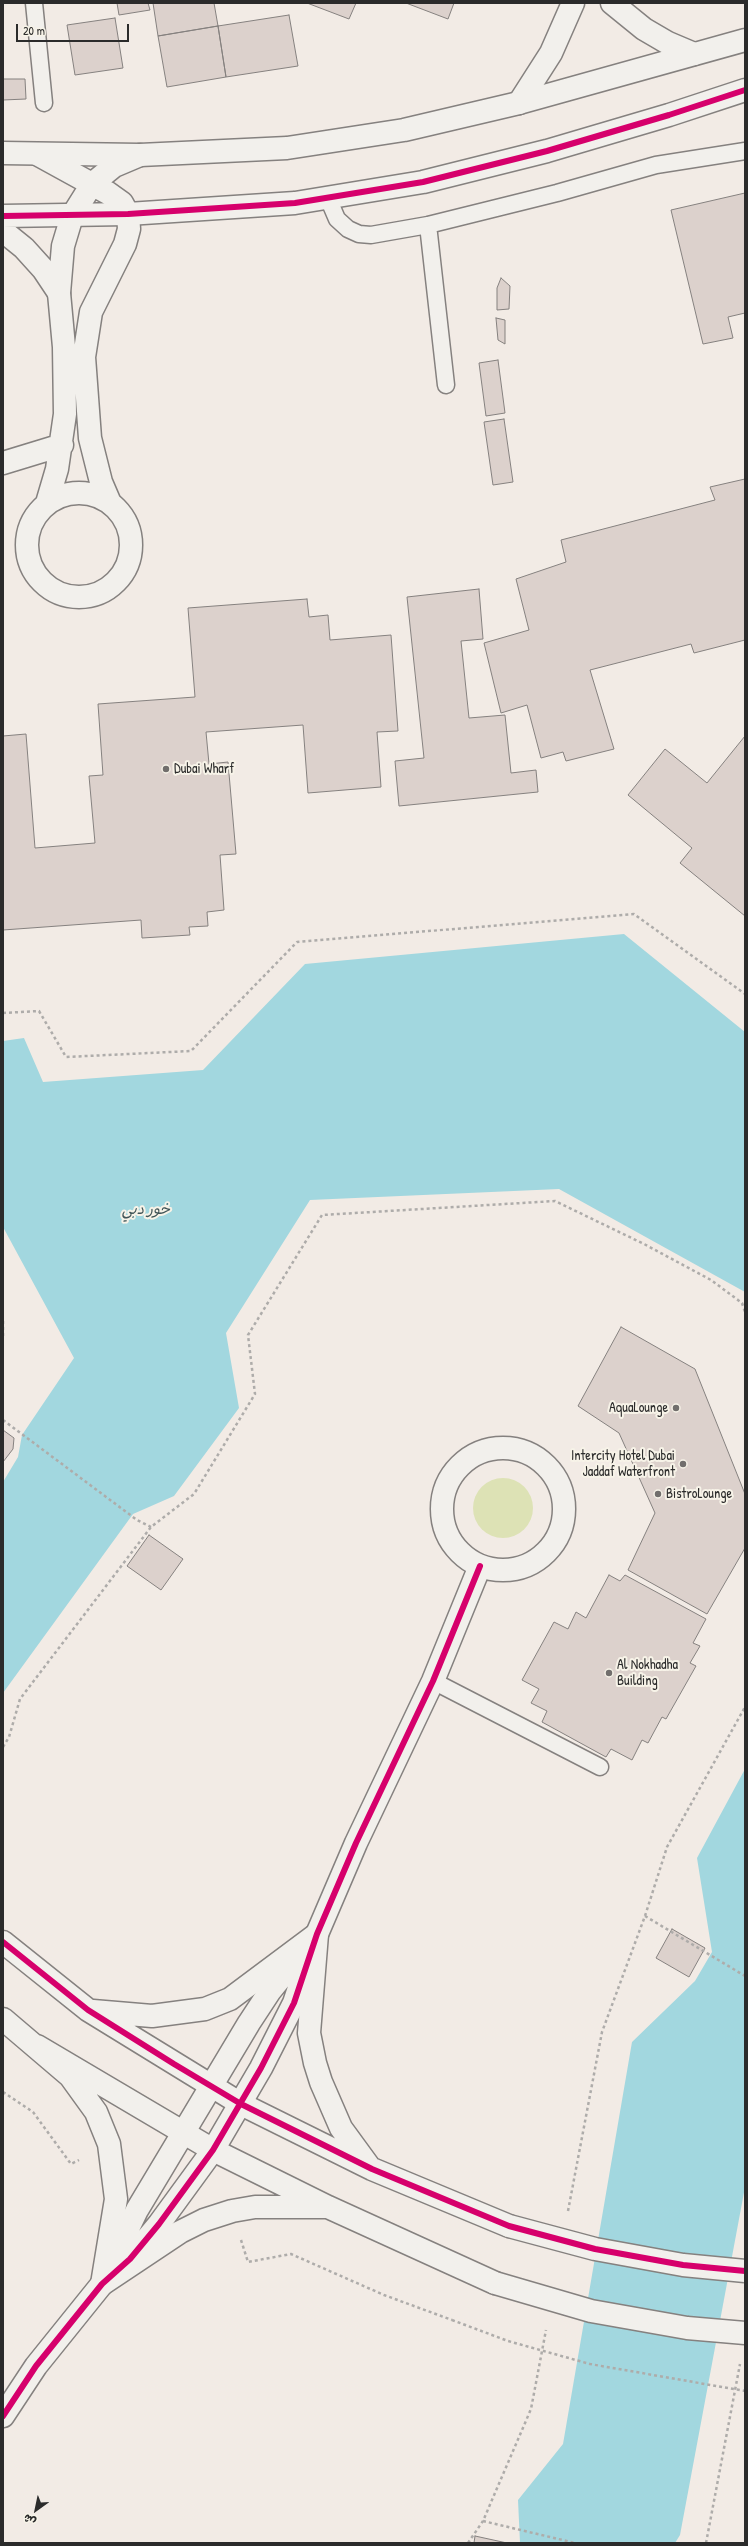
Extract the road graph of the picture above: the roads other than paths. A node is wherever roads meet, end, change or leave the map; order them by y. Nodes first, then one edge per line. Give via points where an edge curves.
1 (34, 3) edge
2 (573, 3) edge
3 (612, 3) edge
4 (745, 40) edge
5 (694, 54) junction
6 (745, 90) edge
7 (44, 103) dead end
8 (519, 103) junction
9 (745, 151) edge
10 (3, 153) edge
11 (37, 154) junction
12 (140, 155) junction
13 (92, 184) junction
14 (328, 198) junction
15 (128, 214) junction
16 (3, 216) edge
17 (72, 216) junction
18 (428, 225) junction
19 (3, 230) edge
20 (59, 293) junction
21 (446, 385) dead end
22 (65, 414) junction
23 (88, 414) junction
24 (62, 445) junction
25 (3, 463) edge
26 (47, 503) junction
27 (110, 503) junction
28 (480, 1566) junction
29 (433, 1681) junction
30 (600, 1767) dead end
31 (317, 1934) junction
32 (3, 1942) edge
33 (88, 2010) junction
34 (3, 2019) edge
35 (37, 2046) junction
36 (211, 2087) junction
37 (241, 2104) junction
38 (184, 2133) junction
39 (213, 2150) junction
40 (372, 2169) junction
41 (328, 2207) junction
42 (745, 2271) edge
43 (102, 2284) junction
44 (745, 2333) edge
45 (3, 2416) edge

1 - 7 lane
2 - 8 street via 551,53
3 - 5 street via 644,29
4 - 5 street
5 - 8 street
6 - 14 street via 547,151 424,182
8 - 12 street via 404,130 287,148
9 - 18 lane via 656,165
10 - 11 street
11 - 12 street
11 - 13 street
12 - 13 street via 114,166
13 - 15 street via 122,203
13 - 17 street
14 - 15 street via 295,203
14 - 18 lane via 337,219 359,234 371,235
15 - 17 street
15 - 23 street via 129,229 125,244 120,258 99,292 86,334 84,357
16 - 17 street
17 - 20 street via 63,246
18 - 21 lane
19 - 20 street via 43,269
20 - 22 street via 64,347
22 - 23 street
22 - 24 street
23 - 27 street via 95,460
24 - 25 street
24 - 26 street
26 - 27 street via 78,492 95,495
26 - 27 street via 34,519 27,538 28,557 37,575 51,589 70,596 90,596 108,588 122,574 130,556 130,536 124,518
28 - 28 street via 505,1571 529,1565 549,1551 562,1531 566,1507 560,1483 546,1464 525,1451 502,1447 478,1452 458,1466 445,1486 441,1510 447,1534 461,1554
28 - 29 street
29 - 30 lane
29 - 31 street via 356,1843
31 - 33 street via 230,1999 205,2009 152,2016
31 - 36 street via 270,1991
31 - 37 street via 294,2003
31 - 40 street via 309,2033 315,2063 341,2128
32 - 33 street
33 - 36 street
34 - 35 street
35 - 38 street
35 - 43 street via 70,2076 96,2112 109,2144 116,2199
36 - 37 street
36 - 38 street
37 - 39 street
37 - 40 street
38 - 39 street
38 - 43 street via 137,2210
39 - 41 street
39 - 43 street via 159,2224 130,2259
40 - 42 street, bridge via 509,2226 602,2251 683,2265
41 - 43 street via 255,2207 204,2220 180,2232
41 - 44 street, bridge via 495,2283 591,2311 687,2328
43 - 45 street via 36,2366

